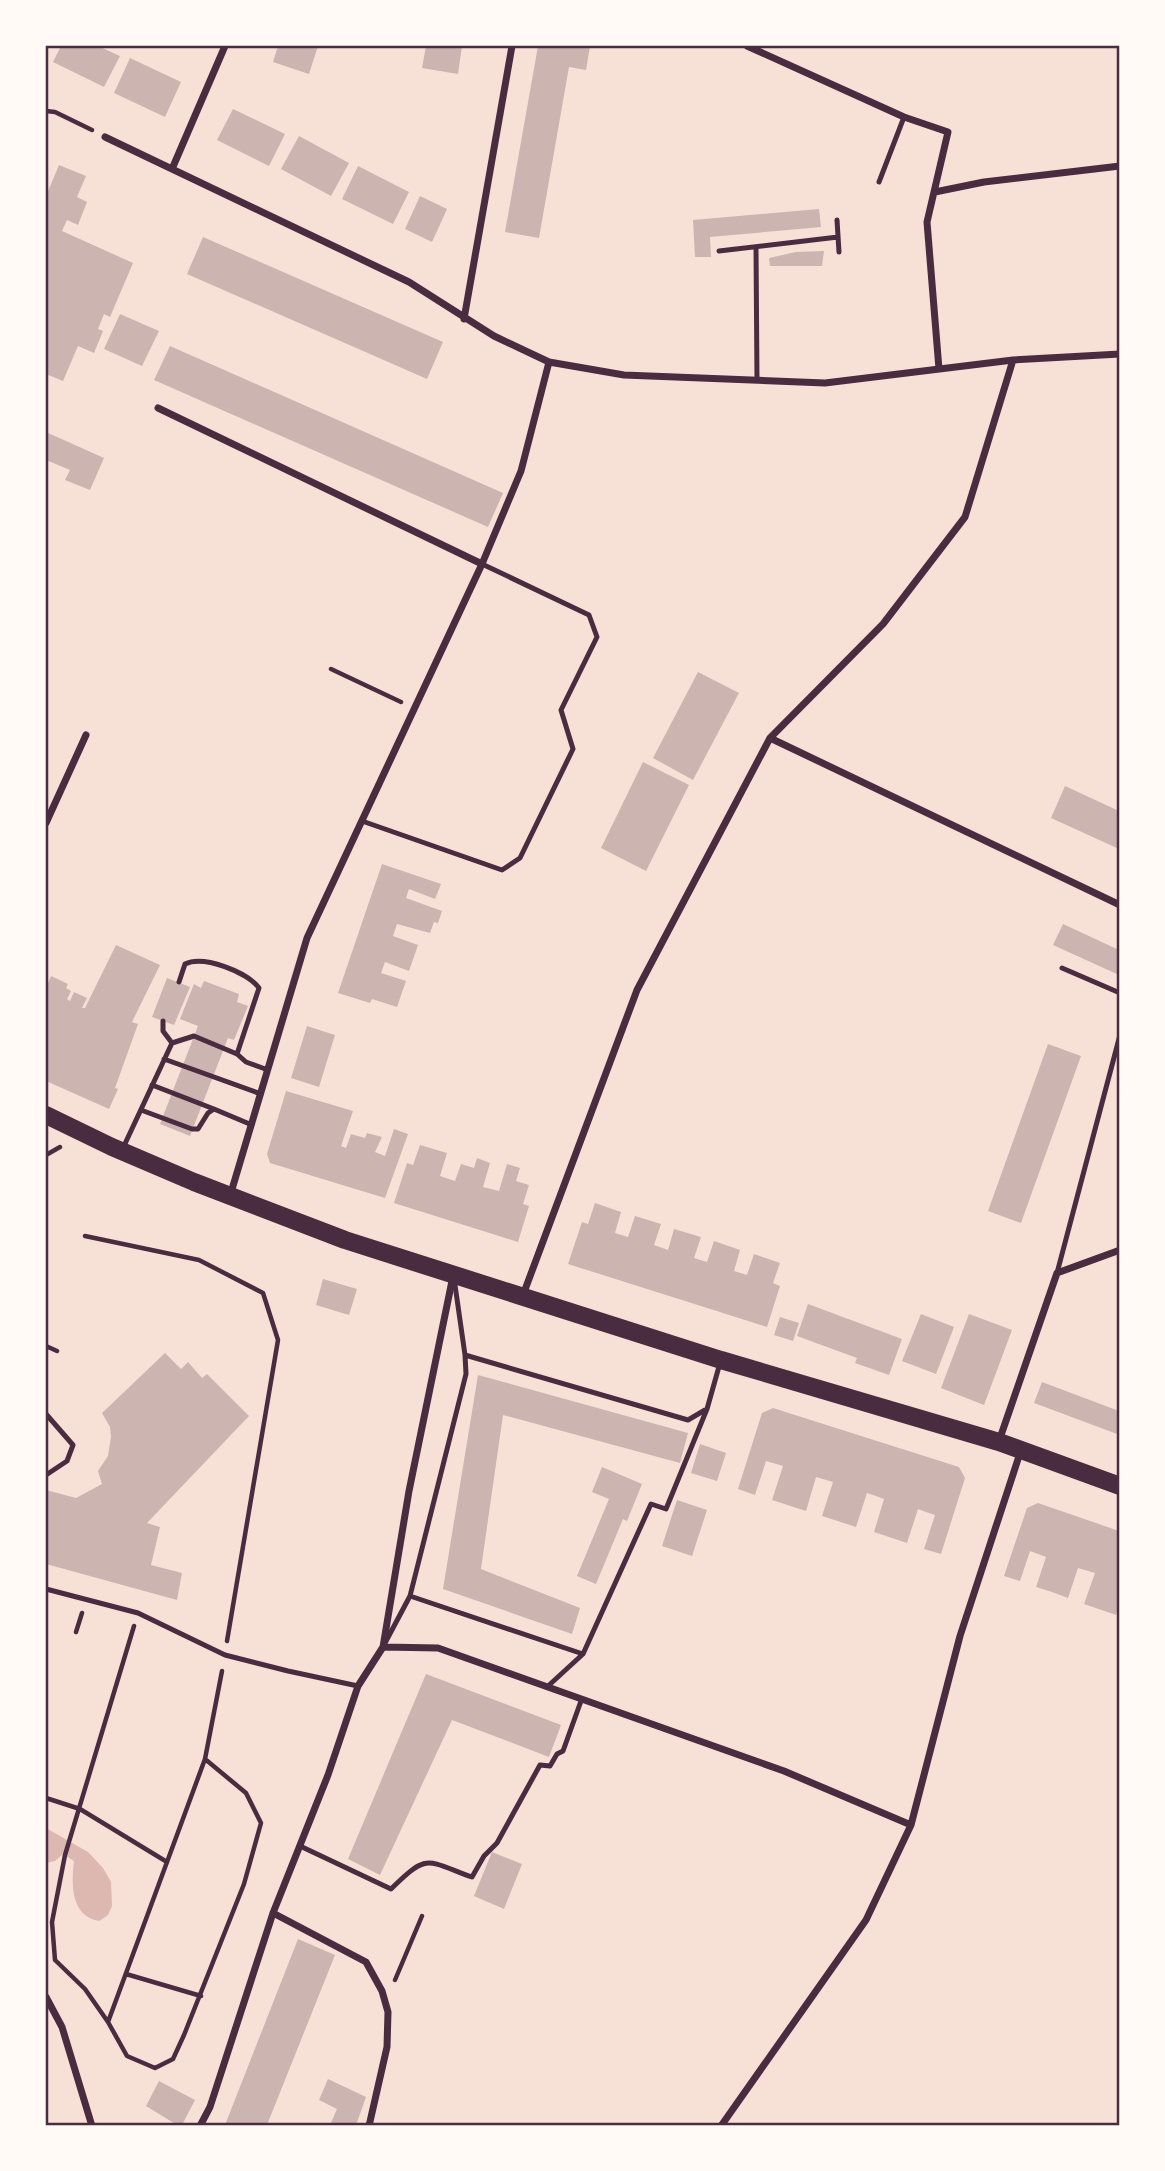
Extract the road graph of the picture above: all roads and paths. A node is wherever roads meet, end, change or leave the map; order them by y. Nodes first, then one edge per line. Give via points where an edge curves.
1 (225, 46) edge
2 (512, 46) edge
3 (747, 46) edge
4 (46, 111) edge
5 (904, 117) junction
6 (105, 137) joint
7 (1119, 166) edge
8 (172, 169) junction
9 (879, 182) dead end
10 (935, 192) junction
11 (837, 219) dead end
12 (838, 237) junction
13 (756, 247) junction
14 (719, 251) dead end
15 (839, 252) dead end
16 (464, 319) junction
17 (1119, 354) edge
18 (1013, 360) junction
19 (548, 362) junction
20 (939, 369) junction
21 (757, 380) junction
22 (158, 408) dead end
23 (481, 564) junction
24 (331, 669) dead end
25 (414, 708) junction
26 (86, 735) dead end
27 (770, 738) junction
28 (362, 821) junction
29 (46, 824) edge
30 (1119, 905) edge
31 (1062, 968) dead end
32 (179, 982) dead end
33 (1119, 993) edge
34 (163, 1021) dead end
35 (1119, 1035) edge
36 (172, 1043) junction
37 (237, 1054) junction
38 (164, 1059) junction
39 (268, 1070) junction
40 (152, 1086) junction
41 (261, 1094) junction
42 (214, 1109) junction
43 (141, 1110) junction
44 (46, 1115) edge
45 (252, 1125) junction
46 (122, 1151) junction
47 (230, 1196) junction
48 (85, 1237) dead end
49 (1119, 1250) edge
50 (1057, 1273) junction
51 (453, 1275) junction
52 (522, 1296) junction
53 (46, 1346) edge
54 (57, 1351) dead end
55 (465, 1355) junction
56 (721, 1360) junction
57 (706, 1409) junction
58 (46, 1414) edge
59 (999, 1441) junction
60 (1021, 1449) junction
61 (46, 1475) edge
62 (1119, 1486) edge
63 (46, 1589) edge
64 (410, 1596) junction
65 (138, 1613) junction
66 (383, 1647) junction
67 (583, 1654) junction
68 (225, 1655) junction
69 (358, 1686) junction
70 (546, 1688) junction
71 (582, 1701) junction
72 (205, 1759) junction
73 (46, 1798) edge
74 (80, 1809) junction
75 (911, 1825) junction
76 (300, 1846) junction
77 (167, 1862) junction
78 (273, 1913) junction
79 (422, 1916) dead end
80 (126, 1975) junction
81 (201, 1996) junction
82 (46, 1997) edge
83 (386, 2002) junction
84 (108, 2022) junction
85 (92, 2126) edge
86 (200, 2126) edge
87 (369, 2126) edge
88 (721, 2126) edge

1 - 8 street
2 - 16 street
3 - 5 street
4 - 6 path
5 - 9 lane
5 - 10 street via 948,132
6 - 8 street
7 - 10 street
8 - 16 street via 409,282
10 - 20 street via 927,222
11 - 12 lane
12 - 13 lane
12 - 15 lane
13 - 14 lane
13 - 21 lane
16 - 19 street
17 - 18 street
18 - 20 street
18 - 27 street via 965,517 883,624
19 - 21 street via 624,375
19 - 23 street via 521,471
20 - 21 street via 825,383
22 - 23 street
23 - 25 street
23 - 28 lane via 589,615 597,637 561,710 573,749 520,858 502,870
24 - 25 path
25 - 28 street
26 - 29 street
27 - 30 street
27 - 52 street via 637,990
28 - 39 street via 307,938
31 - 33 lane
32 - 37 lane via 186,964 194,960 206,960 253,980 259,988
34 - 36 lane via 163,1031
35 - 50 lane
36 - 37 lane via 194,1036
36 - 38 lane
37 - 39 lane
38 - 40 lane
38 - 41 lane
39 - 41 street
40 - 42 lane
40 - 43 lane
41 - 45 street
42 - 43 lane via 198,1129
42 - 45 lane
43 - 46 lane
44 - 46 main road
45 - 47 street
46 - 47 main road
47 - 51 main road
48 - 68 path via 199,1260 263,1293 278,1340
49 - 50 street
50 - 59 street
51 - 52 main road
51 - 55 lane
51 - 66 street
52 - 56 main road
53 - 54 path
55 - 57 lane via 688,1420
55 - 64 lane via 466,1374
56 - 57 lane
56 - 59 main road
57 - 67 lane via 666,1509 651,1504
58 - 61 lane via 73,1445 67,1461
59 - 60 main road
60 - 62 main road
60 - 75 street via 960,1636
63 - 65 lane
64 - 66 lane
64 - 67 lane
65 - 68 lane
65 - 74 path
66 - 69 street
66 - 70 street via 438,1648
67 - 70 lane
68 - 69 lane
68 - 72 path
69 - 76 street
70 - 71 street
71 - 75 street via 784,1771
71 - 76 lane via 564,1751 556,1754 550,1766 540,1765 497,1843 472,1877 429,1861 415,1866 391,1889
72 - 77 path
72 - 81 path via 246,1793 261,1823 244,1884
73 - 74 path
74 - 77 path
74 - 84 path via 52,1922 55,1960 85,1989
75 - 88 street via 866,1920
76 - 78 street
77 - 80 path
78 - 83 street via 366,1962
78 - 86 street
79 - 83 path
80 - 81 path
80 - 84 path
81 - 84 path via 173,2059 155,2068 127,2056
82 - 85 street via 62,2026
83 - 87 street via 387,2047

